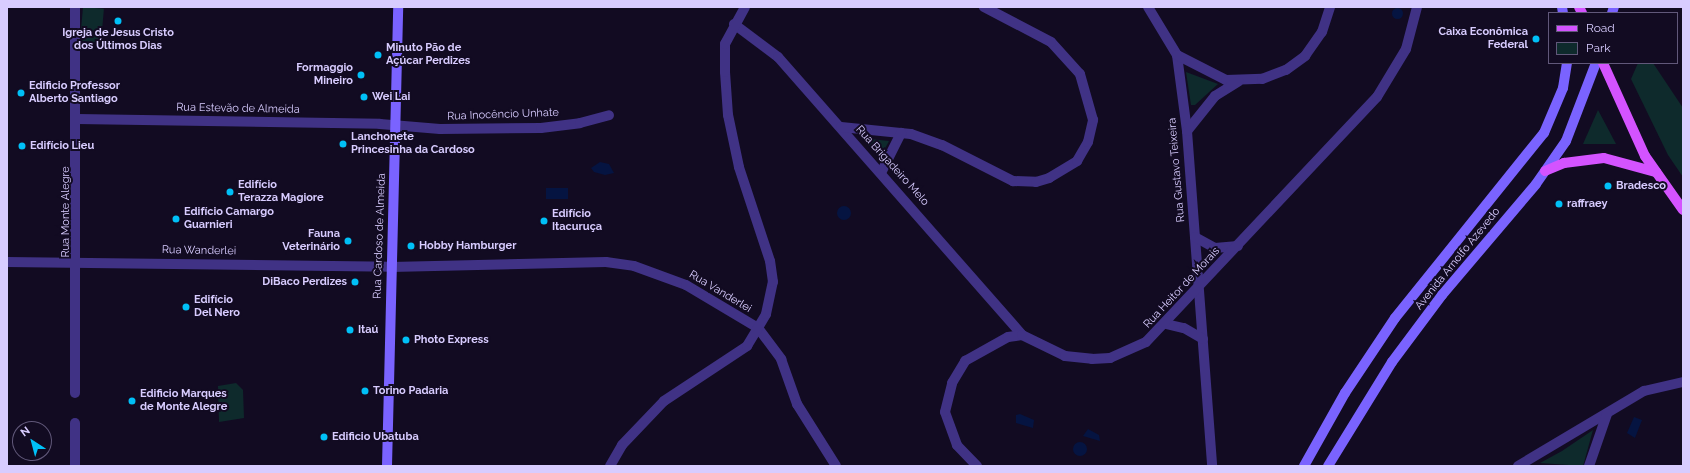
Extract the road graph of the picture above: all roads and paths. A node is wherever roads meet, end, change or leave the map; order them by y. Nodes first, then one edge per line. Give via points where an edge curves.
1 (75, 7) edge
2 (398, 7) edge
3 (745, 7) edge
4 (984, 7) edge
5 (1148, 7) edge
6 (1330, 7) edge
7 (1417, 7) edge
8 (734, 24) junction
9 (1177, 55) junction
10 (1567, 64) edge
11 (1596, 64) edge
12 (1603, 64) edge
13 (1239, 81) junction
14 (609, 115) dead end
15 (77, 119) junction
16 (397, 126) junction
17 (841, 127) junction
18 (1187, 131) junction
19 (901, 133) junction
20 (1545, 171) junction
21 (1656, 172) junction
22 (881, 173) junction
23 (1683, 210) edge
24 (1195, 237) junction
25 (1238, 246) junction
26 (78, 261) junction
27 (7, 262) edge
28 (391, 267) junction
29 (1198, 289) junction
30 (1166, 324) junction
31 (758, 328) junction
32 (1022, 335) junction
33 (1203, 339) junction
34 (1683, 382) edge
35 (75, 393) dead end
36 (1607, 414) junction
37 (75, 423) dead end
38 (75, 466) edge
39 (387, 466) edge
40 (610, 466) edge
41 (836, 466) edge
42 (977, 466) edge
43 (1212, 466) edge
44 (1304, 466) edge
45 (1328, 466) edge
46 (1518, 466) edge
47 (1589, 466) edge

1 - 15 street, Rua Monte Alegre
2 - 16 main road, Rua Cardoso de Almeida
3 - 8 street
4 - 19 street via 1051,42 1080,74 1093,120 1088,142 1077,161 1036,182 1013,181 942,145
5 - 9 street, Rua Gustavo Teixeira
6 - 13 street via 1322,32 1305,56 1274,75
7 - 25 street, Rua Heitor de Morais via 1406,49 1386,84
8 - 17 street, Rua Brigadeiro Melo via 778,57
8 - 31 street via 726,44 728,115 739,167 773,282 766,314
9 - 13 street via 1226,80
9 - 18 street, Rua Gustavo Teixeira
10 - 44 main road, Avenida Arnolfo Azevedo via 1563,88 1544,133 1395,318 1345,393
11 - 20 main road, Avenida Arnolfo Azevedo via 1566,141
12 - 21 main road
13 - 18 street via 1215,96
14 - 16 street, Rua Inocêncio Unhate via 580,123 541,128
15 - 16 street, Rua Estevão de Almeida
15 - 26 street, Rua Monte Alegre
16 - 28 main road, Rua Cardoso de Almeida
17 - 19 street
17 - 22 street, Rua Brigadeiro Melo
18 - 24 street, Rua Gustavo Teixeira
19 - 22 street
20 - 21 main road via 1564,163 1604,158
20 - 45 main road, Avenida Arnolfo Azevedo via 1442,295 1392,362
21 - 23 main road
22 - 32 street, Rua Brigadeiro Melo
24 - 25 street, Rua Heitor de Morais via 1215,248
24 - 29 street, Rua Gustavo Teixeira
25 - 29 street, Rua Heitor de Morais
26 - 27 street, Rua Wanderlei
26 - 28 street, Rua Wanderlei
26 - 35 street, Rua Monte Alegre
28 - 31 street, Rua Vanderlei via 606,262 634,266 686,285
28 - 39 main road, Rua Cardoso de Almeida
29 - 30 street, Rua Heitor de Morais
29 - 33 street, Rua Gustavo Teixeira
30 - 32 street, Rua Heitor de Morais via 1137,348 1110,358 1065,356
30 - 33 street via 1184,328
31 - 40 street via 737,356 690,383 649,415 622,445
31 - 41 street, Rua Vanderlei via 780,359 797,404
32 - 42 street via 1008,337 976,352 965,361 952,383 945,412 950,433
33 - 43 street, Rua Gustavo Teixeira
34 - 36 street via 1644,391
36 - 46 street
36 - 47 street
37 - 38 street

